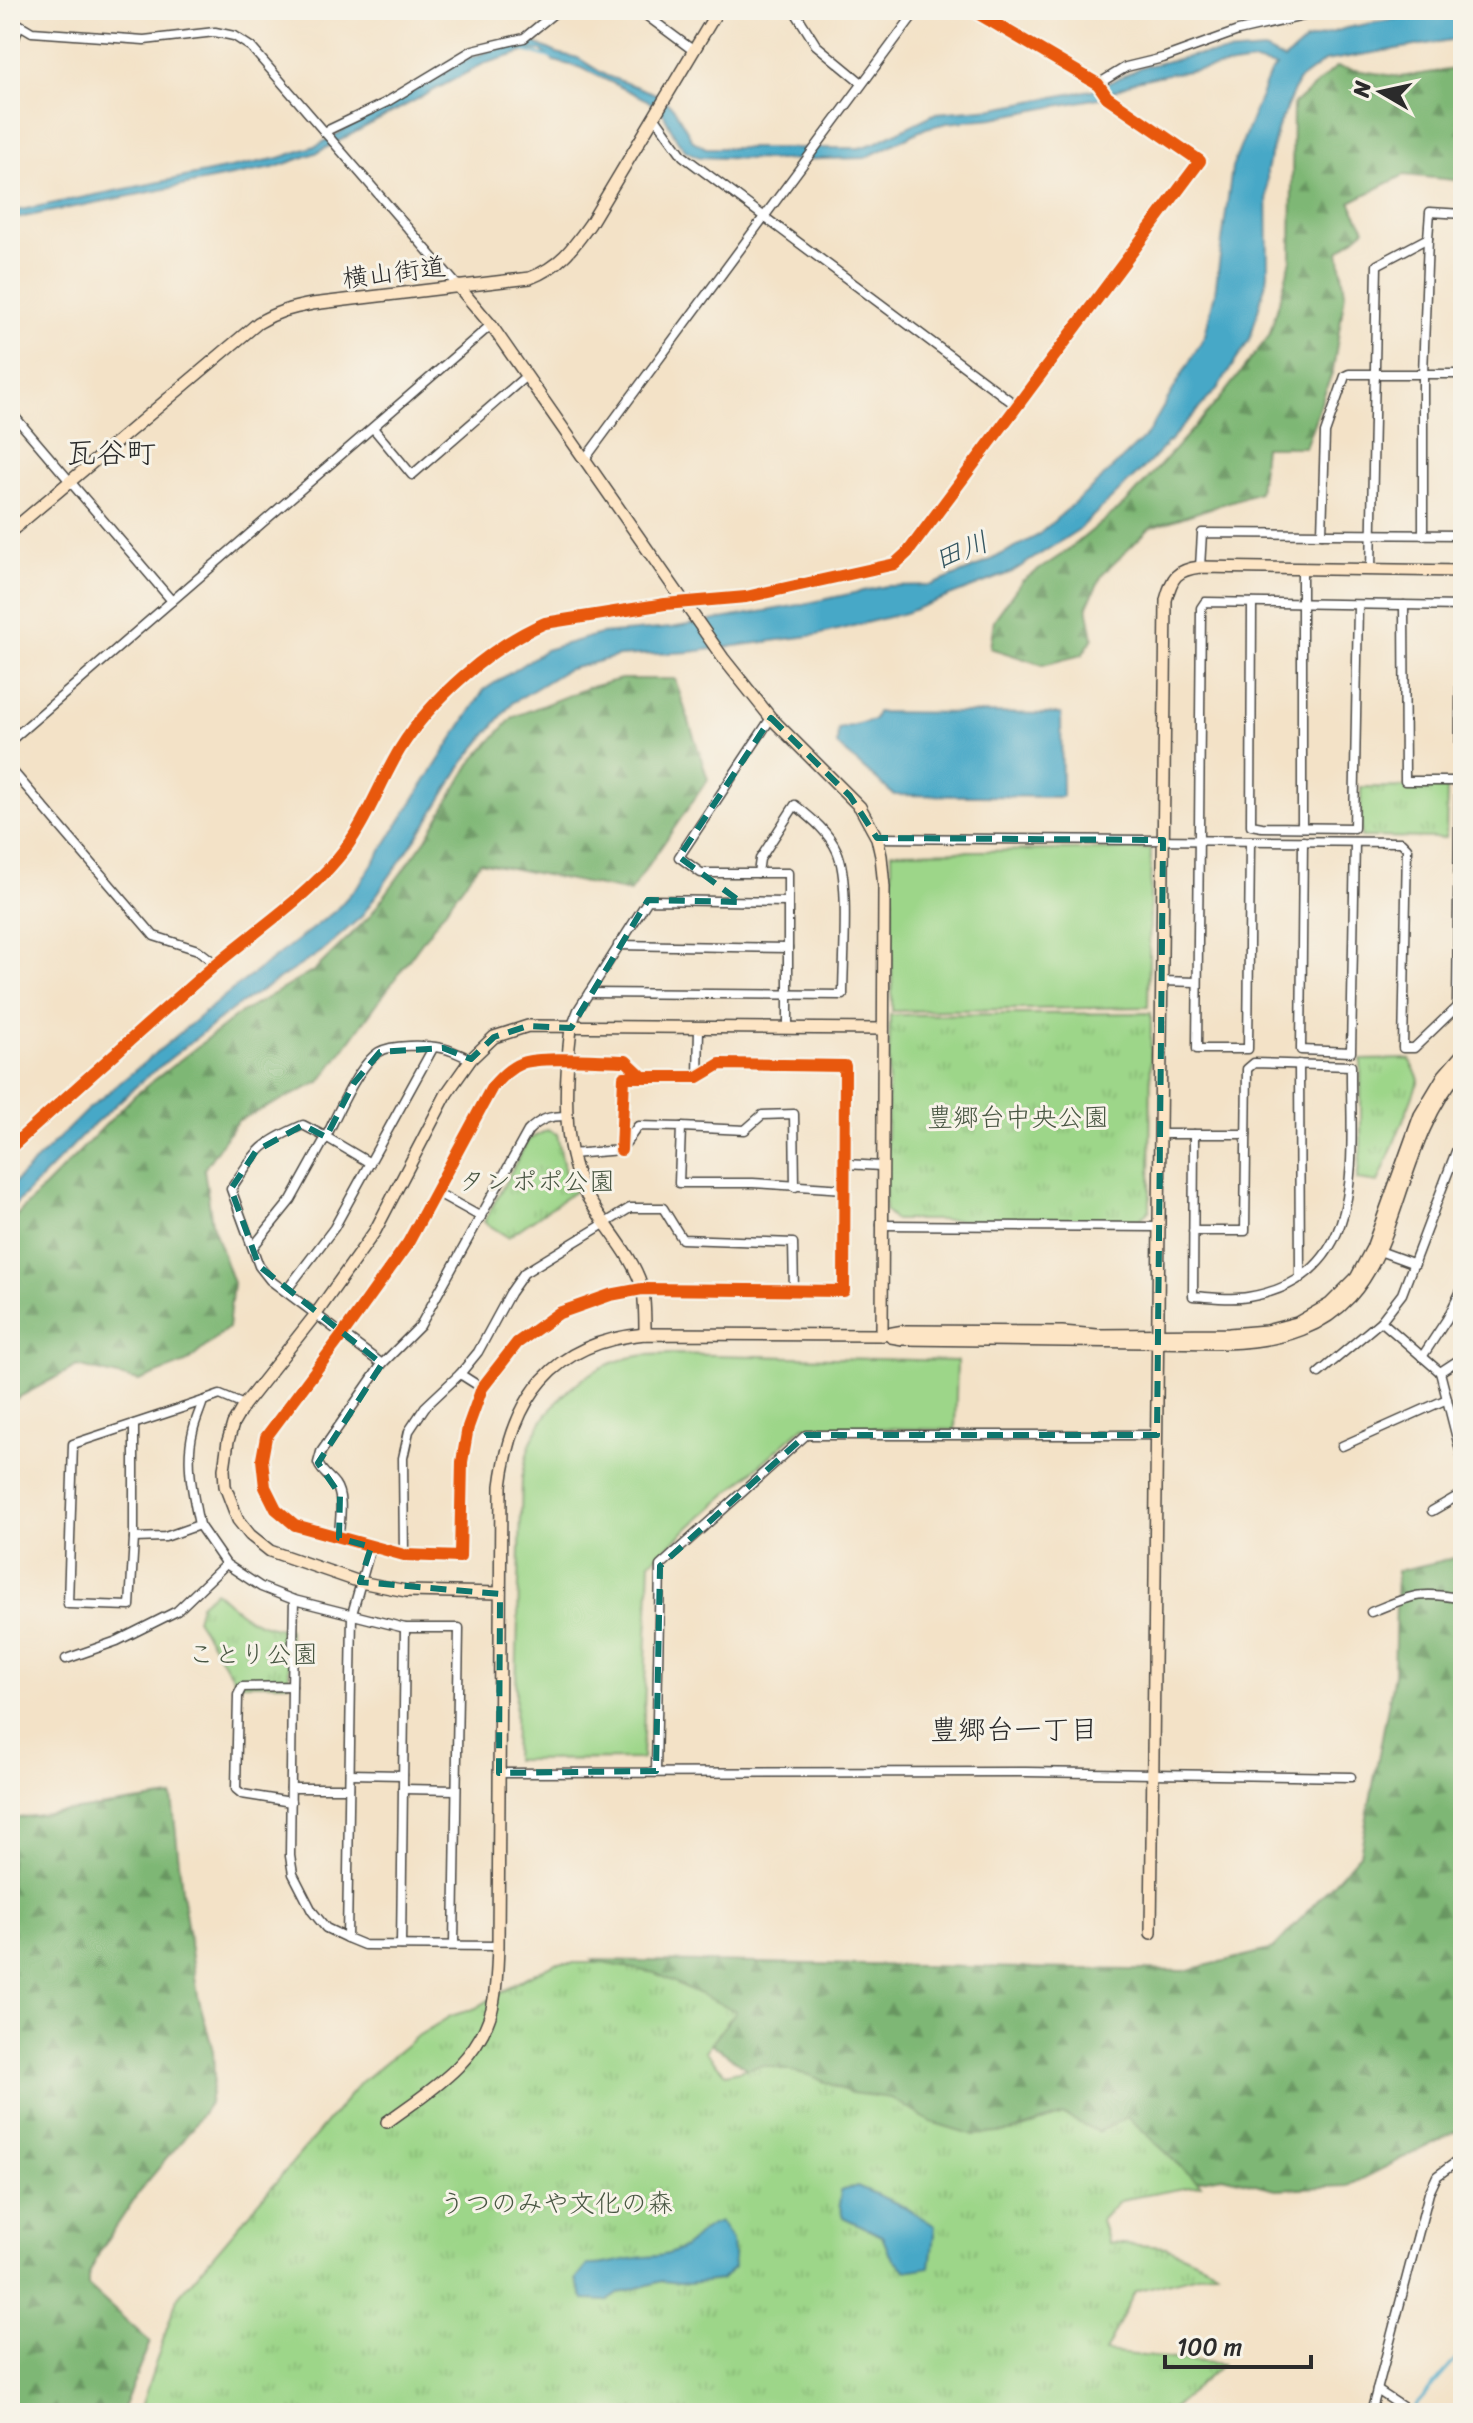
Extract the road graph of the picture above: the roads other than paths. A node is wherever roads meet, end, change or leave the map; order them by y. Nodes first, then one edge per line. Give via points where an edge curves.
1 (558, 10) edge
2 (590, 10) edge
3 (601, 10) edge
4 (639, 10) edge
5 (718, 10) edge
6 (794, 10) edge
7 (917, 10) edge
8 (972, 10) edge
9 (1330, 10) edge
10 (10, 19) edge
11 (19, 26) junction
12 (694, 51) junction
13 (10, 53) edge
14 (862, 83) junction
15 (1098, 84) junction
16 (654, 116) junction
17 (324, 132) junction
18 (1463, 214) edge
19 (763, 217) junction
20 (1428, 238) junction
21 (458, 286) junction
22 (491, 325) junction
23 (1376, 374) junction
24 (1423, 374) junction
25 (1463, 374) edge
26 (526, 376) junction
27 (1017, 406) junction
28 (10, 411) edge
29 (373, 428) junction
30 (585, 459) junction
31 (69, 483) junction
32 (10, 532) edge
33 (1322, 534) junction
34 (1370, 534) junction
35 (1423, 535) junction
36 (1463, 535) edge
37 (1200, 567) junction
38 (1302, 569) junction
39 (1371, 570) junction
40 (1463, 571) edge
41 (172, 601) junction
42 (1252, 603) junction
43 (686, 604) junction
44 (1302, 604) junction
45 (1358, 605) junction
46 (1404, 605) junction
47 (1462, 606) edge
48 (771, 718) junction
49 (10, 741) edge
50 (10, 768) edge
51 (1459, 781) junction
52 (1302, 827) junction
53 (877, 838) junction
54 (1461, 838) edge
55 (1163, 840) junction
56 (1198, 841) junction
57 (1250, 841) junction
58 (1303, 841) junction
59 (1355, 842) junction
60 (758, 873) junction
61 (788, 902) junction
62 (618, 945) junction
63 (788, 948) junction
64 (216, 964) junction
65 (1161, 981) junction
66 (1197, 982) junction
67 (589, 993) junction
68 (789, 995) junction
69 (1460, 1003) edge
70 (571, 1028) junction
71 (699, 1028) junction
72 (788, 1028) junction
73 (883, 1029) junction
74 (433, 1048) junction
75 (1463, 1053) edge
76 (471, 1059) junction
77 (569, 1061) junction
78 (1299, 1064) junction
79 (1463, 1066) edge
80 (643, 1077) junction
81 (698, 1077) junction
82 (567, 1116) junction
83 (681, 1127) junction
84 (1463, 1133) edge
85 (1160, 1134) junction
86 (1194, 1134) junction
87 (1246, 1134) junction
88 (326, 1137) junction
89 (10, 1148) edge
90 (621, 1150) junction
91 (571, 1154) junction
92 (370, 1163) junction
93 (846, 1164) junction
94 (881, 1166) junction
95 (795, 1187) junction
96 (845, 1189) junction
97 (436, 1192) junction
98 (481, 1217) junction
99 (604, 1224) junction
100 (881, 1225) junction
101 (1159, 1227) junction
102 (1193, 1231) junction
103 (253, 1247) junction
104 (1376, 1250) junction
105 (1415, 1264) junction
106 (1300, 1278) junction
107 (1463, 1287) edge
108 (642, 1289) junction
109 (794, 1290) junction
110 (286, 1291) junction
111 (316, 1314) junction
112 (1381, 1321) junction
113 (343, 1334) junction
114 (645, 1334) junction
115 (882, 1335) junction
116 (1158, 1339) junction
117 (1463, 1354) edge
118 (1422, 1357) junction
119 (382, 1364) junction
120 (1440, 1372) junction
121 (1319, 1373) dead end
122 (460, 1374) junction
123 (482, 1388) junction
124 (1447, 1399) junction
125 (203, 1401) junction
126 (244, 1405) junction
127 (134, 1424) junction
128 (1157, 1435) junction
129 (1460, 1440) edge
130 (1342, 1446) dead end
131 (1463, 1462) edge
132 (1463, 1493) edge
133 (1432, 1511) dead end
134 (199, 1525) junction
135 (134, 1538) junction
136 (339, 1538) junction
137 (371, 1547) junction
138 (404, 1555) junction
139 (226, 1564) junction
140 (360, 1582) junction
141 (500, 1593) junction
142 (1463, 1599) edge
143 (294, 1600) junction
144 (1371, 1612) dead end
145 (352, 1614) junction
146 (405, 1628) junction
147 (66, 1659) dead end
148 (292, 1686) junction
149 (656, 1771) junction
150 (499, 1773) junction
151 (1152, 1773) junction
152 (350, 1774) junction
153 (403, 1775) junction
154 (1351, 1777) dead end
155 (291, 1788) junction
156 (349, 1788) junction
157 (403, 1789) junction
158 (456, 1790) junction
159 (291, 1802) junction
160 (1151, 1933) dead end
161 (347, 1938) junction
162 (454, 1944) junction
163 (401, 1945) junction
164 (498, 1946) junction
165 (387, 2122) dead end
166 (1463, 2157) edge
167 (1377, 2390) junction
168 (1371, 2413) edge
169 (1412, 2413) edge

1 - 17 street via 524,38 473,50 385,103
2 - 3 street
4 - 12 street
5 - 12 street, 横山街道
6 - 14 street via 816,45
7 - 14 street
8 - 15 street
9 - 15 street via 1238,31 1126,67
10 - 11 street
11 - 13 street
11 - 17 street via 32,32 144,40 215,32 234,36 251,47
12 - 16 street, 横山街道
14 - 19 street
15 - 27 street via 1107,97 1200,161
16 - 19 street via 683,156
16 - 21 street, 横山街道 via 566,257 530,278
17 - 21 street
18 - 20 street via 1430,212
19 - 27 street
19 - 30 street
20 - 23 street via 1377,265
20 - 24 street
21 - 22 street
21 - 31 street, 横山街道 via 312,304 271,315
22 - 26 street
22 - 29 street
23 - 24 street
23 - 33 street via 1345,376 1325,433
23 - 34 street
24 - 25 street
24 - 35 street
26 - 29 street via 412,475
26 - 30 street
27 - 43 street via 895,564 746,597
28 - 31 street
29 - 41 street
30 - 43 street
31 - 32 street, 横山街道
31 - 41 street
33 - 34 street
33 - 37 street via 1202,533
34 - 35 street
34 - 39 street
35 - 36 street
37 - 38 street
37 - 55 street via 1184,569 1171,581 1166,600
38 - 39 street
38 - 44 street
39 - 40 street
41 - 49 street
42 - 44 street
42 - 52 street via 1251,825
42 - 56 street via 1205,602 1201,608
43 - 48 street
43 - 64 street via 545,623 477,666 402,746 339,858
44 - 45 street
44 - 52 street
45 - 46 street
45 - 52 street via 1354,828
46 - 47 street
46 - 51 street via 1405,781
47 - 51 street
48 - 53 street via 860,807
48 - 60 street via 679,857 701,873
50 - 64 street via 154,936 198,950
51 - 54 street
53 - 55 street
53 - 73 street via 884,887
54 - 69 street
55 - 56 street
55 - 65 street
56 - 57 street
56 - 66 street
57 - 58 street
57 - 66 street via 1248,1049 1197,1049
58 - 59 street
58 - 59 street via 1301,1050 1351,1052
59 - 69 street via 1401,842 1407,848 1403,1048 1414,1048
60 - 61 street via 788,873
60 - 68 street via 760,859 795,805 821,827 844,871 843,995
61 - 62 street via 648,900
61 - 63 street
62 - 63 street
62 - 67 street
63 - 68 street
64 - 89 street
65 - 66 street
65 - 85 street
67 - 68 street
67 - 70 street
68 - 72 street
70 - 71 street
70 - 76 street via 528,1026 494,1037
70 - 77 street
71 - 72 street
71 - 81 street
72 - 73 street
73 - 94 street
74 - 76 street
74 - 88 street via 380,1052 354,1083
74 - 92 street
75 - 104 street via 1420,1115
76 - 111 street via 447,1093 375,1231
77 - 80 street via 626,1061
77 - 82 street
77 - 97 street via 524,1062 506,1071 492,1087
78 - 87 street via 1254,1063 1247,1069
78 - 106 street
78 - 106 street via 1351,1066 1350,1193 1338,1235
79 - 104 street via 1428,1119
80 - 81 street
80 - 90 street via 624,1077
81 - 93 street via 720,1064 845,1066
82 - 91 street
82 - 98 street via 550,1116 528,1131
83 - 90 street via 638,1126
83 - 95 street via 679,1183
83 - 95 street via 745,1130 762,1115 794,1114
84 - 105 street
85 - 86 street
85 - 101 street
86 - 87 street
86 - 102 street
87 - 102 street via 1245,1231
88 - 92 street
88 - 103 street via 291,1200
88 - 103 street via 303,1125 256,1151 231,1189
90 - 91 street
91 - 99 street via 584,1191
92 - 110 street via 334,1228
93 - 94 street
93 - 96 street
94 - 100 street
95 - 96 street
96 - 109 street via 844,1291
97 - 98 street
97 - 113 street via 408,1243
98 - 119 street via 420,1326
99 - 108 street
99 - 109 street via 630,1208 663,1208 682,1239 793,1243
99 - 122 street via 524,1273
100 - 101 street
100 - 115 street
101 - 116 street
102 - 106 street via 1193,1296 1246,1298
103 - 110 street via 259,1266
104 - 105 street
104 - 116 street via 1343,1292 1297,1323 1250,1333
105 - 112 street via 1402,1294
107 - 118 street
108 - 109 street
108 - 114 street
108 - 123 street via 559,1313 517,1343
110 - 111 street
111 - 113 street
111 - 126 street
112 - 118 street
112 - 121 street
113 - 119 street
113 - 136 street via 266,1437 262,1459 265,1487 276,1509 295,1525
114 - 115 street
114 - 141 street via 610,1339 574,1355 554,1368 525,1402 502,1476
115 - 116 street via 904,1331
116 - 128 street
117 - 120 street
118 - 120 street
119 - 136 street via 318,1463 340,1495
120 - 124 street
122 - 123 street
122 - 138 street via 425,1407 409,1431 403,1458
123 - 138 street via 462,1462 460,1557
124 - 129 street
124 - 130 street
125 - 126 street via 220,1395
125 - 127 street
125 - 134 street via 192,1431 189,1463
126 - 140 street via 233,1424 224,1469 238,1520 270,1551
127 - 135 street
127 - 135 street via 73,1444 68,1604 130,1606
128 - 149 street via 806,1435 660,1566
128 - 151 street
129 - 131 street
132 - 133 street
134 - 135 street via 165,1537
134 - 139 street
136 - 137 street
137 - 138 street
137 - 140 street
139 - 143 street
139 - 147 street via 177,1611
140 - 141 street via 406,1591
140 - 145 street
141 - 150 street
142 - 144 street via 1423,1594
143 - 145 street
143 - 148 street
145 - 146 street
145 - 152 street
146 - 153 street
146 - 158 street via 459,1628
148 - 155 street
148 - 159 street via 242,1687 236,1789
149 - 150 street
149 - 151 street
150 - 164 street
151 - 154 street
151 - 160 street
152 - 153 street
152 - 156 street
153 - 157 street
155 - 156 street
155 - 159 street
156 - 161 street
157 - 158 street
157 - 163 street
158 - 162 street
159 - 161 street via 293,1874 326,1928
161 - 163 street via 364,1945
162 - 163 street
162 - 164 street
164 - 165 street via 492,2008 479,2041 455,2071
166 - 167 street via 1437,2176 1429,2193
167 - 168 street
167 - 169 street

